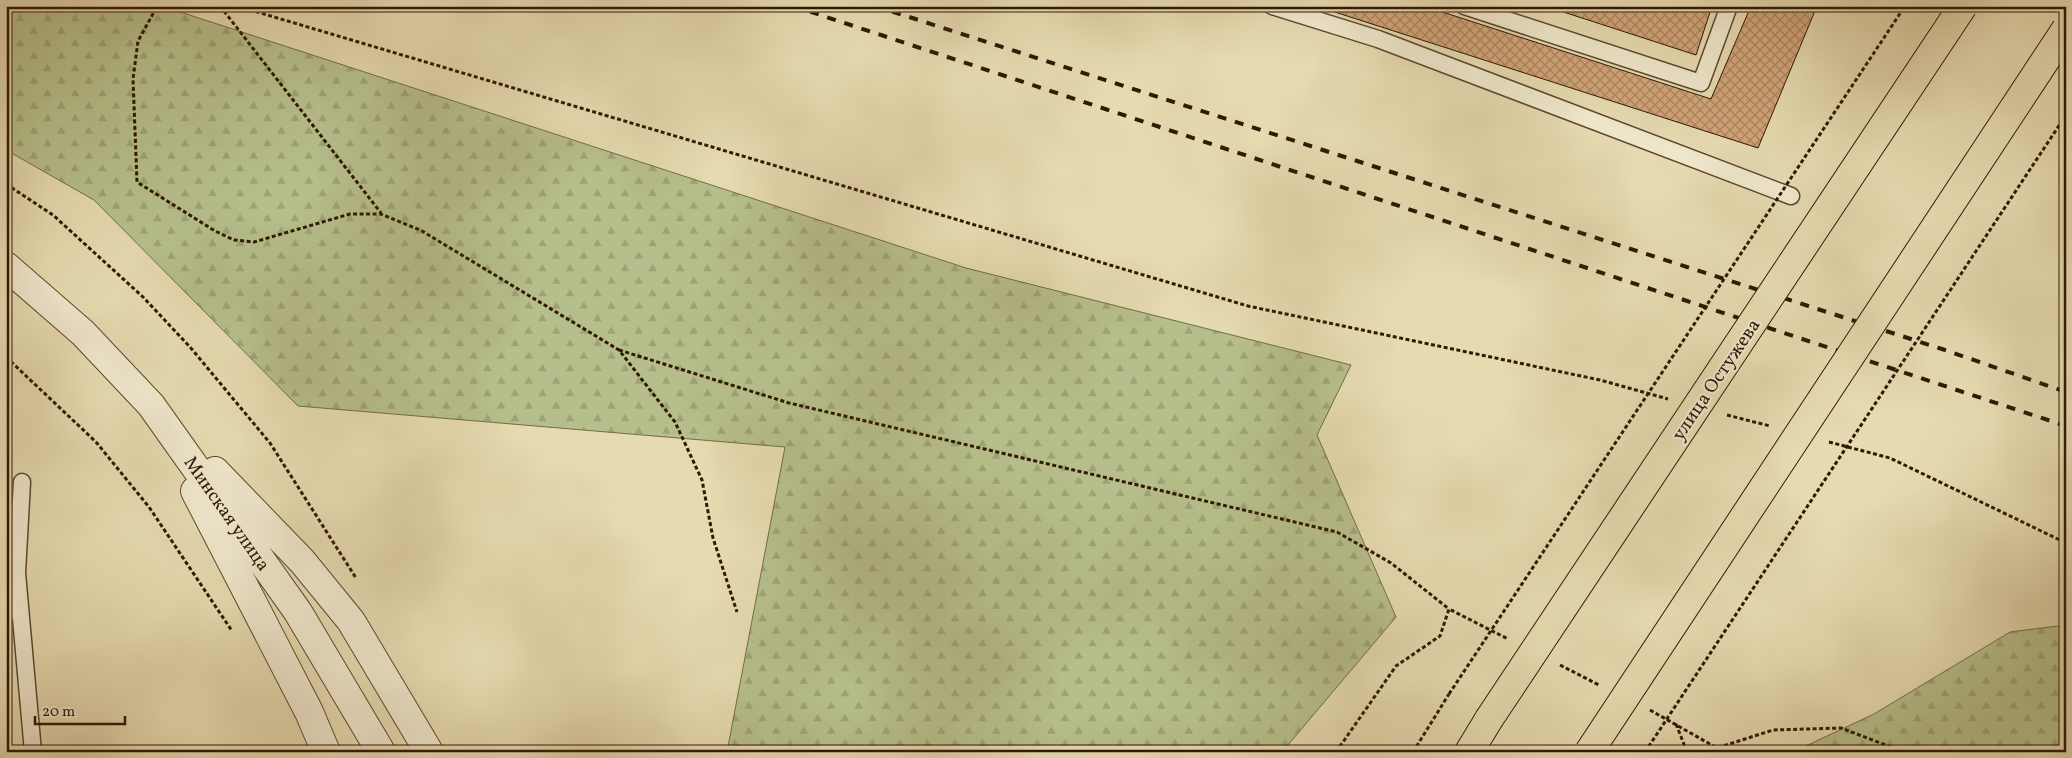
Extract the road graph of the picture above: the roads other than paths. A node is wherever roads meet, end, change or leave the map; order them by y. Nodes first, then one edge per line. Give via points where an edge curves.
1 (1272, 6) edge
2 (1464, 6) edge
3 (1729, 6) edge
4 (1963, 6) edge
5 (2066, 29) edge
6 (1791, 196) dead end
7 (6, 266) edge
8 (151, 405) junction
9 (22, 482) dead end
10 (17, 573) junction
11 (6, 614) edge
12 (1489, 719) junction
13 (32, 752) edge
14 (326, 752) edge
15 (381, 752) edge
16 (429, 752) edge
17 (1463, 752) edge
18 (1469, 752) edge
19 (1589, 752) edge

1 - 6 lane via 1378,39
2 - 3 lane via 1700,83
4 - 12 main road, улица Остужева, bridge
5 - 19 main road, bridge
7 - 8 street, Минская улица via 83,333
8 - 14 street
8 - 15 street, Минская улица via 298,612
8 - 16 street via 302,561 351,621
9 - 10 lane
10 - 11 lane
10 - 13 lane
12 - 17 street
12 - 18 main road, улица Остужева

